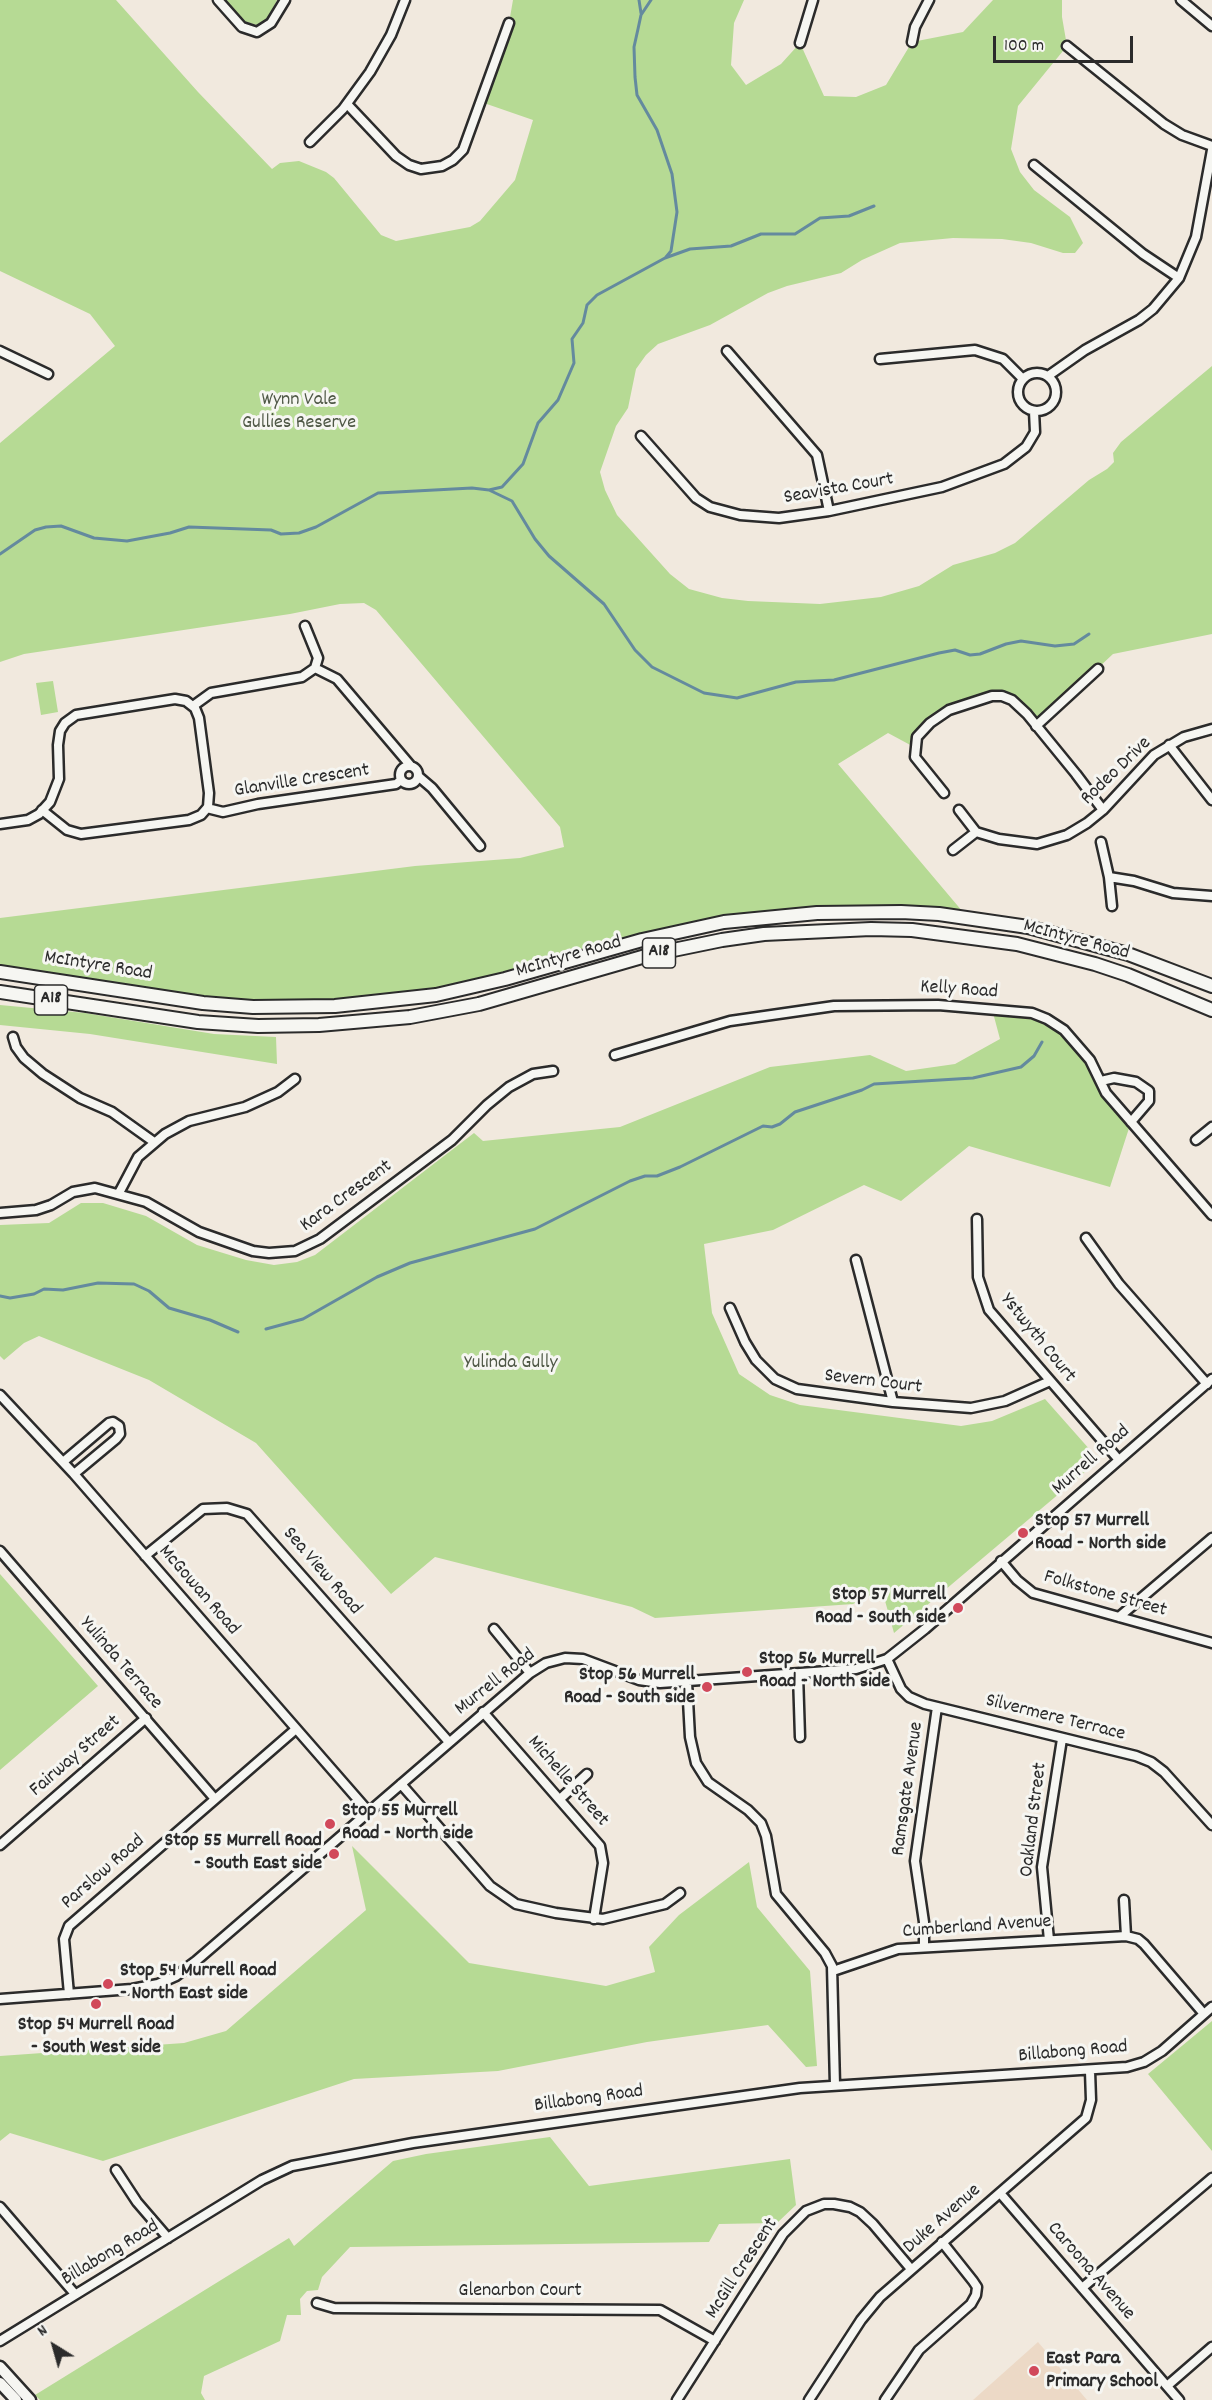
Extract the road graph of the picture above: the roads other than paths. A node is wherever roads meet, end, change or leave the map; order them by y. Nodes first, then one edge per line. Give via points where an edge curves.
1 (218, 0) edge
2 (285, 0) edge
3 (405, 0) edge
4 (813, 0) edge
5 (929, 0) edge
6 (1181, 0) edge
7 (510, 23) dead end
8 (1212, 26) edge
9 (912, 42) dead end
10 (800, 44) dead end
11 (1067, 46) dead end
12 (347, 104) junction
13 (310, 142) dead end
14 (1212, 148) edge
15 (1034, 165) dead end
16 (1179, 278) junction
17 (0, 351) edge
18 (727, 351) dead end
19 (880, 358) dead end
20 (48, 375) dead end
21 (1048, 376) junction
22 (1022, 378) junction
23 (1034, 411) junction
24 (641, 436) dead end
25 (830, 511) junction
26 (305, 626) dead end
27 (315, 668) junction
28 (1098, 669) dead end
29 (193, 706) junction
30 (1036, 726) junction
31 (1212, 729) edge
32 (1169, 746) junction
33 (410, 765) junction
34 (418, 776) junction
35 (401, 780) junction
36 (944, 793) dead end
37 (1212, 800) edge
38 (207, 808) junction
39 (42, 810) junction
40 (959, 810) dead end
41 (1102, 810) junction
42 (0, 824) edge
43 (976, 832) junction
44 (1101, 842) dead end
45 (480, 846) dead end
46 (953, 850) dead end
47 (1109, 877) junction
48 (1212, 896) edge
49 (1112, 906) dead end
50 (0, 972) edge
51 (1212, 986) edge
52 (0, 992) edge
53 (1212, 1010) edge
54 (13, 1037) dead end
55 (615, 1055) dead end
56 (553, 1071) dead end
57 (295, 1079) dead end
58 (1101, 1081) junction
59 (1131, 1122) junction
60 (1212, 1127) edge
61 (1196, 1140) dead end
62 (154, 1142) junction
63 (119, 1193) junction
64 (0, 1213) edge
65 (1212, 1215) edge
66 (977, 1219) dead end
67 (1086, 1238) dead end
68 (856, 1260) dead end
69 (730, 1308) dead end
70 (1050, 1381) junction
71 (1209, 1382) edge
72 (0, 1395) edge
73 (893, 1402) junction
74 (1119, 1460) junction
75 (63, 1462) junction
76 (74, 1474) junction
77 (1212, 1538) edge
78 (0, 1551) edge
79 (145, 1556) junction
80 (1001, 1562) junction
81 (1119, 1617) junction
82 (494, 1629) dead end
83 (1212, 1643) edge
84 (887, 1659) junction
85 (530, 1672) junction
86 (798, 1674) junction
87 (687, 1682) junction
88 (937, 1707) junction
89 (483, 1712) junction
90 (146, 1718) junction
91 (296, 1729) junction
92 (800, 1737) dead end
93 (1062, 1739) junction
94 (449, 1742) junction
95 (587, 1774) dead end
96 (401, 1784) junction
97 (215, 1799) junction
98 (560, 1799) junction
99 (368, 1811) junction
100 (1212, 1826) edge
101 (0, 1845) edge
102 (680, 1893) dead end
103 (1124, 1900) dead end
104 (594, 1919) junction
105 (1126, 1936) junction
106 (1048, 1940) junction
107 (924, 1947) junction
108 (833, 1971) junction
109 (69, 1994) junction
110 (0, 1999) edge
111 (1212, 2007) edge
112 (1204, 2014) junction
113 (1090, 2071) junction
114 (835, 2085) junction
115 (116, 2170) dead end
116 (1212, 2178) edge
117 (1000, 2193) junction
118 (0, 2207) edge
119 (168, 2238) junction
120 (942, 2242) junction
121 (911, 2269) junction
122 (1082, 2288) junction
123 (75, 2294) junction
124 (317, 2303) dead end
125 (0, 2341) edge
126 (715, 2341) junction
127 (1212, 2347) edge
128 (0, 2367) edge
129 (0, 2383) edge
130 (1167, 2386) junction
131 (16, 2400) edge
132 (30, 2400) edge
133 (677, 2400) edge
134 (809, 2400) edge
135 (885, 2400) edge
136 (1179, 2400) edge

1 - 2 street via 242,27 257,32 271,23
3 - 12 street via 378,59
4 - 10 street
5 - 9 street
6 - 8 street
7 - 12 street via 463,150 442,166 421,169 409,165
11 - 14 street via 1164,124
12 - 13 street
14 - 16 street via 1196,237
15 - 16 street via 1143,254
16 - 21 street via 1139,320
17 - 20 street
18 - 25 street via 817,454
19 - 22 street via 975,350 1004,359
21 - 22 street via 1039,372
21 - 23 street via 1056,394 1048,408
22 - 23 street via 1017,389 1021,404
23 - 25 street, Seavista Court via 1035,432 1026,447 1004,464 942,487
24 - 25 street, Seavista Court via 696,498 710,507 740,515 779,518
26 - 27 street via 318,658
27 - 29 street via 302,678 211,693
27 - 33 street via 337,679
28 - 30 street
29 - 38 street via 199,718 209,793
29 - 39 street via 176,699 85,712 70,718 58,739 56,792
30 - 36 street via 1020,706 1002,696 950,710 930,723 917,736 915,757
30 - 41 street
31 - 32 street, Rodeo Drive
32 - 37 street
32 - 41 street, Rodeo Drive via 1154,755
33 - 34 street
33 - 35 street via 401,770
34 - 35 street via 414,783
34 - 45 street
35 - 38 street, Glanville Crescent via 396,784 223,812
38 - 39 street via 195,819 81,834 67,830
39 - 42 street via 28,820
40 - 43 street
41 - 43 street, Rodeo Drive via 1067,835 1037,844
43 - 46 street
44 - 47 street
47 - 48 street via 1173,893
47 - 49 street
50 - 51 main road, McIntyre Road / A18 via 203,1003 335,1006 436,995 724,922 817,913 901,912 1028,927 1128,954
52 - 53 main road, McIntyre Road / A18 via 198,1022 319,1026 457,1008 649,955 722,940 871,929 912,930 1017,944 1106,968
54 - 62 street via 24,1058 43,1074 119,1117
55 - 58 street, Kelly Road via 753,1017 834,1006 938,1005 1025,1012 1047,1019 1064,1030 1090,1060
56 - 63 street, Kara Crescent via 533,1074 509,1087 452,1140 320,1239 295,1251 253,1251 199,1233 152,1205
57 - 62 street via 271,1096 238,1110 181,1124
58 - 59 street, Kelly Road via 1106,1093
58 - 59 street via 1119,1079 1146,1087 1149,1101
59 - 65 street, Kelly Road
60 - 61 street
62 - 63 street via 134,1162
63 - 64 street, Kara Crescent via 84,1189 36,1210
66 - 70 street, Ystwyth Court via 977,1270 989,1310
67 - 71 street via 1126,1292
68 - 73 street
69 - 73 street, Severn Court via 756,1360 779,1382 805,1391
70 - 73 street, Severn Court via 1005,1401 971,1408
70 - 74 street, Ystwyth Court
71 - 74 street, Murrell Road
72 - 75 street, McGowan Road
74 - 80 street, Murrell Road
75 - 76 street, McGowan Road
75 - 76 street via 106,1426 113,1422 118,1426 116,1439
76 - 79 street, McGowan Road
77 - 81 street
78 - 90 street, Yulinda Terrace
79 - 91 street, McGowan Road
79 - 94 street, Sea View Road via 203,1509 228,1508 247,1514
80 - 81 street, Folkstone Street via 1033,1593
80 - 84 street, Murrell Road
81 - 83 street, Folkstone Street
82 - 85 street
84 - 86 street, Murrell Road via 856,1669
84 - 88 street, Silvermere Terrace via 904,1693
85 - 87 street, Murrell Road via 556,1659 575,1658 639,1680
85 - 89 street, Murrell Road
86 - 87 street, Murrell Road
86 - 92 street
87 - 108 street via 690,1737 696,1763 708,1782 761,1823 776,1894 825,1953
88 - 93 street, Silvermere Terrace
88 - 107 street, Ramsgate Avenue via 915,1861
89 - 94 street, Murrell Road
89 - 98 street, Michelle Street
90 - 97 street, Yulinda Terrace
90 - 101 street, Fairway Street
91 - 97 street, Parslow Road
91 - 99 street, McGowan Road
93 - 100 street, Silvermere Terrace via 1151,1762
93 - 106 street, Oakland Street via 1042,1867
94 - 96 street, Murrell Road
95 - 98 street
96 - 99 street, Murrell Road
96 - 104 street via 502,1896 535,1910
97 - 109 street, Parslow Road via 69,1926 64,1939
98 - 104 street, Michelle Street via 602,1850
99 - 109 street, Murrell Road via 176,1976 140,1988
102 - 104 street via 651,1909
103 - 105 street
105 - 106 street, Cumberland Avenue
105 - 112 street via 1144,1944
106 - 107 street, Cumberland Avenue
107 - 108 street, Cumberland Avenue via 898,1948
108 - 114 street
109 - 110 street, Murrell Road
111 - 112 street, Billabong Road
112 - 113 street, Billabong Road via 1162,2051 1144,2061
113 - 114 street, Billabong Road
113 - 117 street, Duke Avenue via 1091,2100 1086,2118
114 - 119 street, Billabong Road via 514,2127 292,2166
115 - 119 street via 136,2202
116 - 122 street
117 - 120 street, Duke Avenue
117 - 122 street, Caroona Avenue
118 - 123 street
119 - 123 street, Billabong Road
120 - 121 street, Duke Avenue
120 - 135 street via 977,2287 976,2295 971,2304 919,2350
121 - 126 street, McGill Crescent via 860,2212 842,2205 813,2207 783,2234
121 - 134 street, Duke Avenue via 868,2311
122 - 130 street, Caroona Avenue
123 - 125 street, Billabong Road
124 - 126 street, Glenarbon Court via 334,2308 660,2310
126 - 133 street, McGill Crescent
127 - 130 street
128 - 132 main road
129 - 131 main road
130 - 136 street, Caroona Avenue

